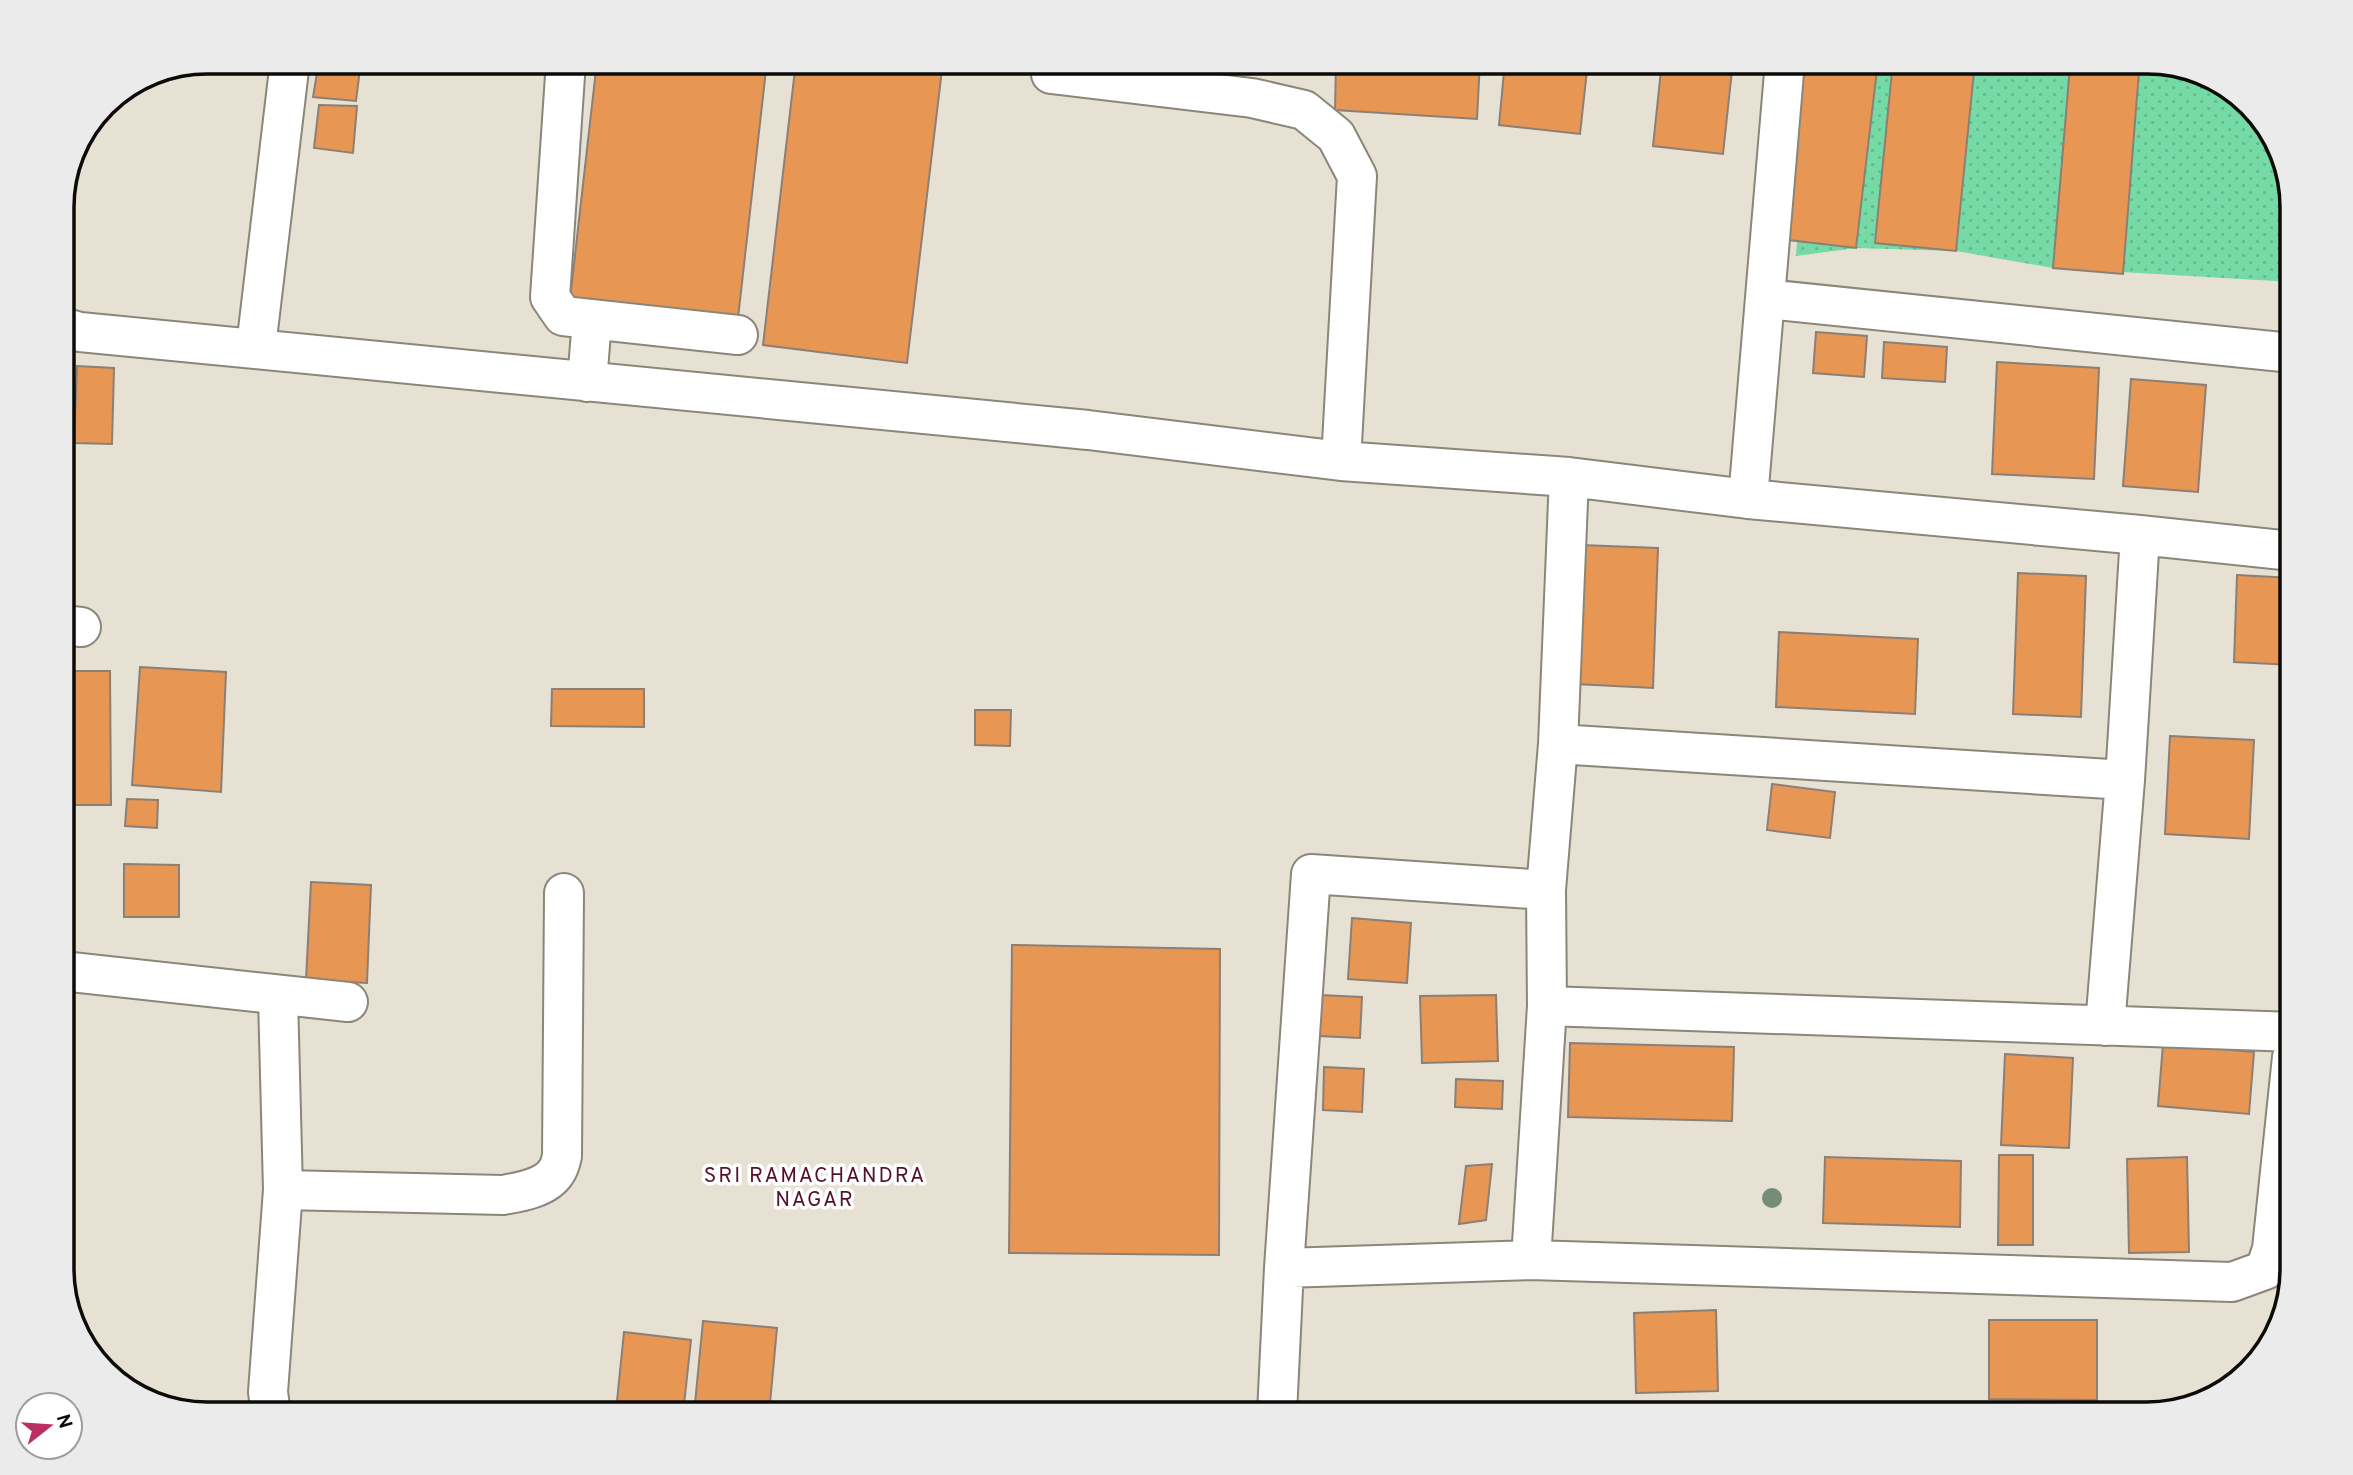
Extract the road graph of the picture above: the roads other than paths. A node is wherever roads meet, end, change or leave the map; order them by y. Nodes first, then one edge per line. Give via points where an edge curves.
1 (288, 74) edge
2 (565, 74) edge
3 (1051, 74) dead end
4 (1784, 74) edge
5 (1766, 299) junction
6 (592, 320) junction
7 (665, 327) junction
8 (74, 330) edge
9 (256, 347) junction
10 (2279, 352) edge
11 (587, 382) junction
12 (659, 388) junction
13 (709, 393) junction
14 (1341, 461) junction
15 (1569, 477) junction
16 (1748, 499) junction
17 (2140, 535) junction
18 (2279, 550) edge
19 (1558, 744) junction
20 (2125, 780) junction
21 (1546, 890) junction
22 (564, 893) dead end
23 (74, 972) edge
24 (278, 996) junction
25 (348, 1002) dead end
26 (1547, 1006) junction
27 (2105, 1026) junction
28 (2280, 1032) edge
29 (2280, 1173) edge
30 (283, 1190) junction
31 (1531, 1260) junction
32 (1284, 1268) junction
33 (269, 1402) edge
34 (1278, 1402) edge

1 - 9 street
2 - 6 street via 550,297 563,316
3 - 14 street via 1252,98 1304,110 1336,136 1357,176
4 - 5 street
5 - 10 street
5 - 16 street
6 - 7 street
6 - 11 street
7 - 12 street
7 - 13 street via 725,334
8 - 9 street
9 - 11 street
11 - 12 street
12 - 13 street
13 - 14 street via 1088,430
14 - 15 street
15 - 16 street
15 - 19 street
16 - 17 street
17 - 18 street
17 - 20 street
19 - 20 street
19 - 21 street
20 - 27 street
21 - 26 street
21 - 32 street via 1311,874
22 - 30 street via 562,1156 556,1173 524,1192 503,1195
23 - 24 street
24 - 25 street
24 - 30 street
26 - 27 street
26 - 31 street
27 - 28 street
29 - 31 street via 2272,1249 2265,1270 2232,1282
30 - 33 street
31 - 32 street
32 - 34 street

